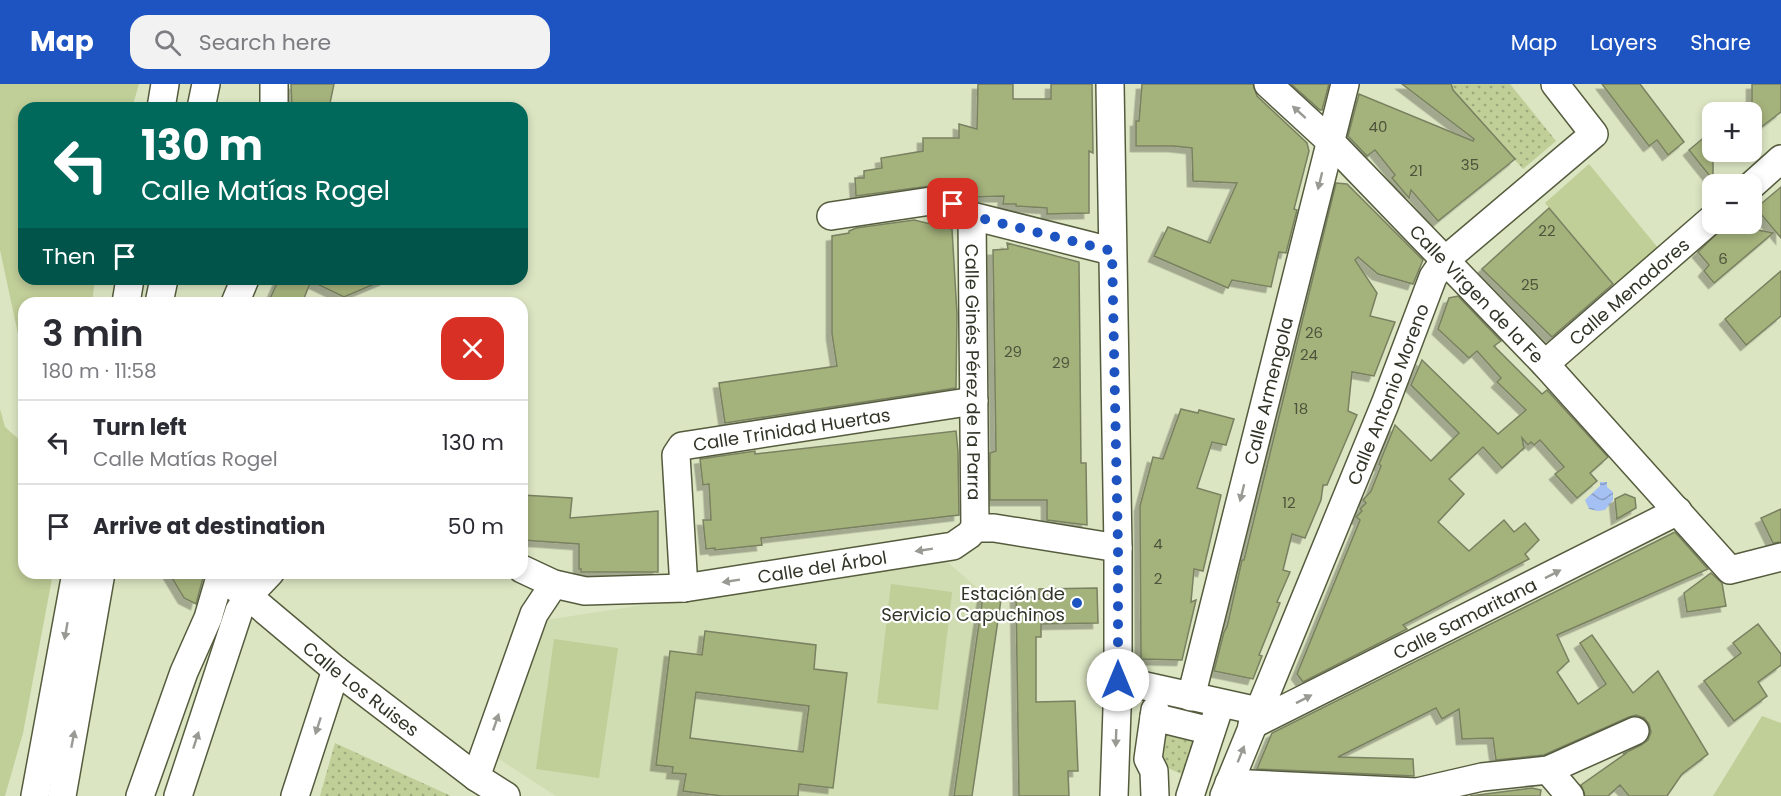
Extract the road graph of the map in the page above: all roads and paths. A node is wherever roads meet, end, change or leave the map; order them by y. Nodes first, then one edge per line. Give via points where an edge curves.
1 (165, 84) edge
2 (206, 84) edge
3 (274, 84) edge
4 (1110, 84) edge
5 (1268, 84) edge
6 (1345, 84) edge
7 (1555, 84) edge
8 (162, 102) edge
9 (202, 102) edge
10 (274, 102) edge
11 (1330, 141) junction
12 (1781, 159) edge
13 (1762, 175) edge
14 (831, 216) dead end
15 (972, 216) junction
16 (1702, 228) edge
17 (1112, 251) junction
18 (1444, 261) junction
19 (1545, 364) junction
20 (974, 401) junction
21 (1678, 511) junction
22 (975, 528) junction
23 (1118, 548) junction
24 (1781, 557) edge
25 (528, 572) edge
26 (75, 579) edge
27 (100, 579) edge
28 (219, 579) edge
29 (225, 579) edge
30 (264, 579) edge
31 (554, 584) junction
32 (684, 588) junction
33 (248, 596) junction
34 (336, 670) junction
35 (1118, 680) junction
36 (1191, 697) junction
37 (1255, 718) junction
38 (1635, 731) dead end
39 (1169, 769) dead end
40 (1548, 771) junction
41 (476, 777) junction
42 (1226, 790) edge
43 (35, 796) edge
44 (62, 796) edge
45 (140, 796) edge
46 (178, 796) edge
47 (295, 796) edge
48 (506, 796) edge
49 (1114, 796) edge
50 (1155, 796) edge
51 (1183, 796) edge
52 (1190, 796) edge
53 (1570, 796) edge

1 - 8 street
2 - 9 street
3 - 10 street
4 - 17 street
11 -> 5 street, Calle Virgen de la Fe
6 - 11 street, Calle Armengola
7 - 18 street, Calle Antonio Moreno via 1594,134
11 - 18 street, Calle Virgen de la Fe
11 -> 36 street, Calle Armengola
12 - 13 street
14 - 15 street via 931,201 953,204
15 - 17 street
15 - 20 street, Calle Ginés Pérez de la Parra
16 - 19 street, Calle Menadores
17 - 23 street
18 - 19 street, Calle Virgen de la Fe
18 - 37 street, Calle Antonio Moreno via 1432,277 1385,404
19 - 21 street, Calle Virgen de la Fe
20 - 22 street, Calle Ginés Pérez de la Parra
20 - 32 street, Calle Trinidad Huertas via 682,446 676,455
21 - 24 street, Calle Virgen de la Fe via 1730,570
37 -> 21 street, Calle Samaritana
22 - 23 street
22 -> 32 street, Calle del Árbol via 953,546
23 - 35 street
25 - 31 street, Calle del Árbol
26 -> 43 street
44 -> 27 street
28 - 45 street via 208,618 184,672
29 - 33 street, Calle Los Ruises
30 - 33 street
31 - 32 street, Calle del Árbol via 585,591
41 -> 31 street via 534,614
33 - 34 street, Calle Los Ruises
46 -> 33 street via 230,636
34 - 41 street, Calle Los Ruises
34 -> 47 street
35 - 36 street
35 -> 49 street
36 - 37 street
42 -> 37 street, Calle Antonio Moreno
38 - 40 street
39 - 51 street
40 - 42 street via 1482,777 1417,792
40 - 53 street
41 - 48 street, Calle Los Ruises
50 - 52 street via 1154,771 1148,759 1158,731 1214,722 1198,759

